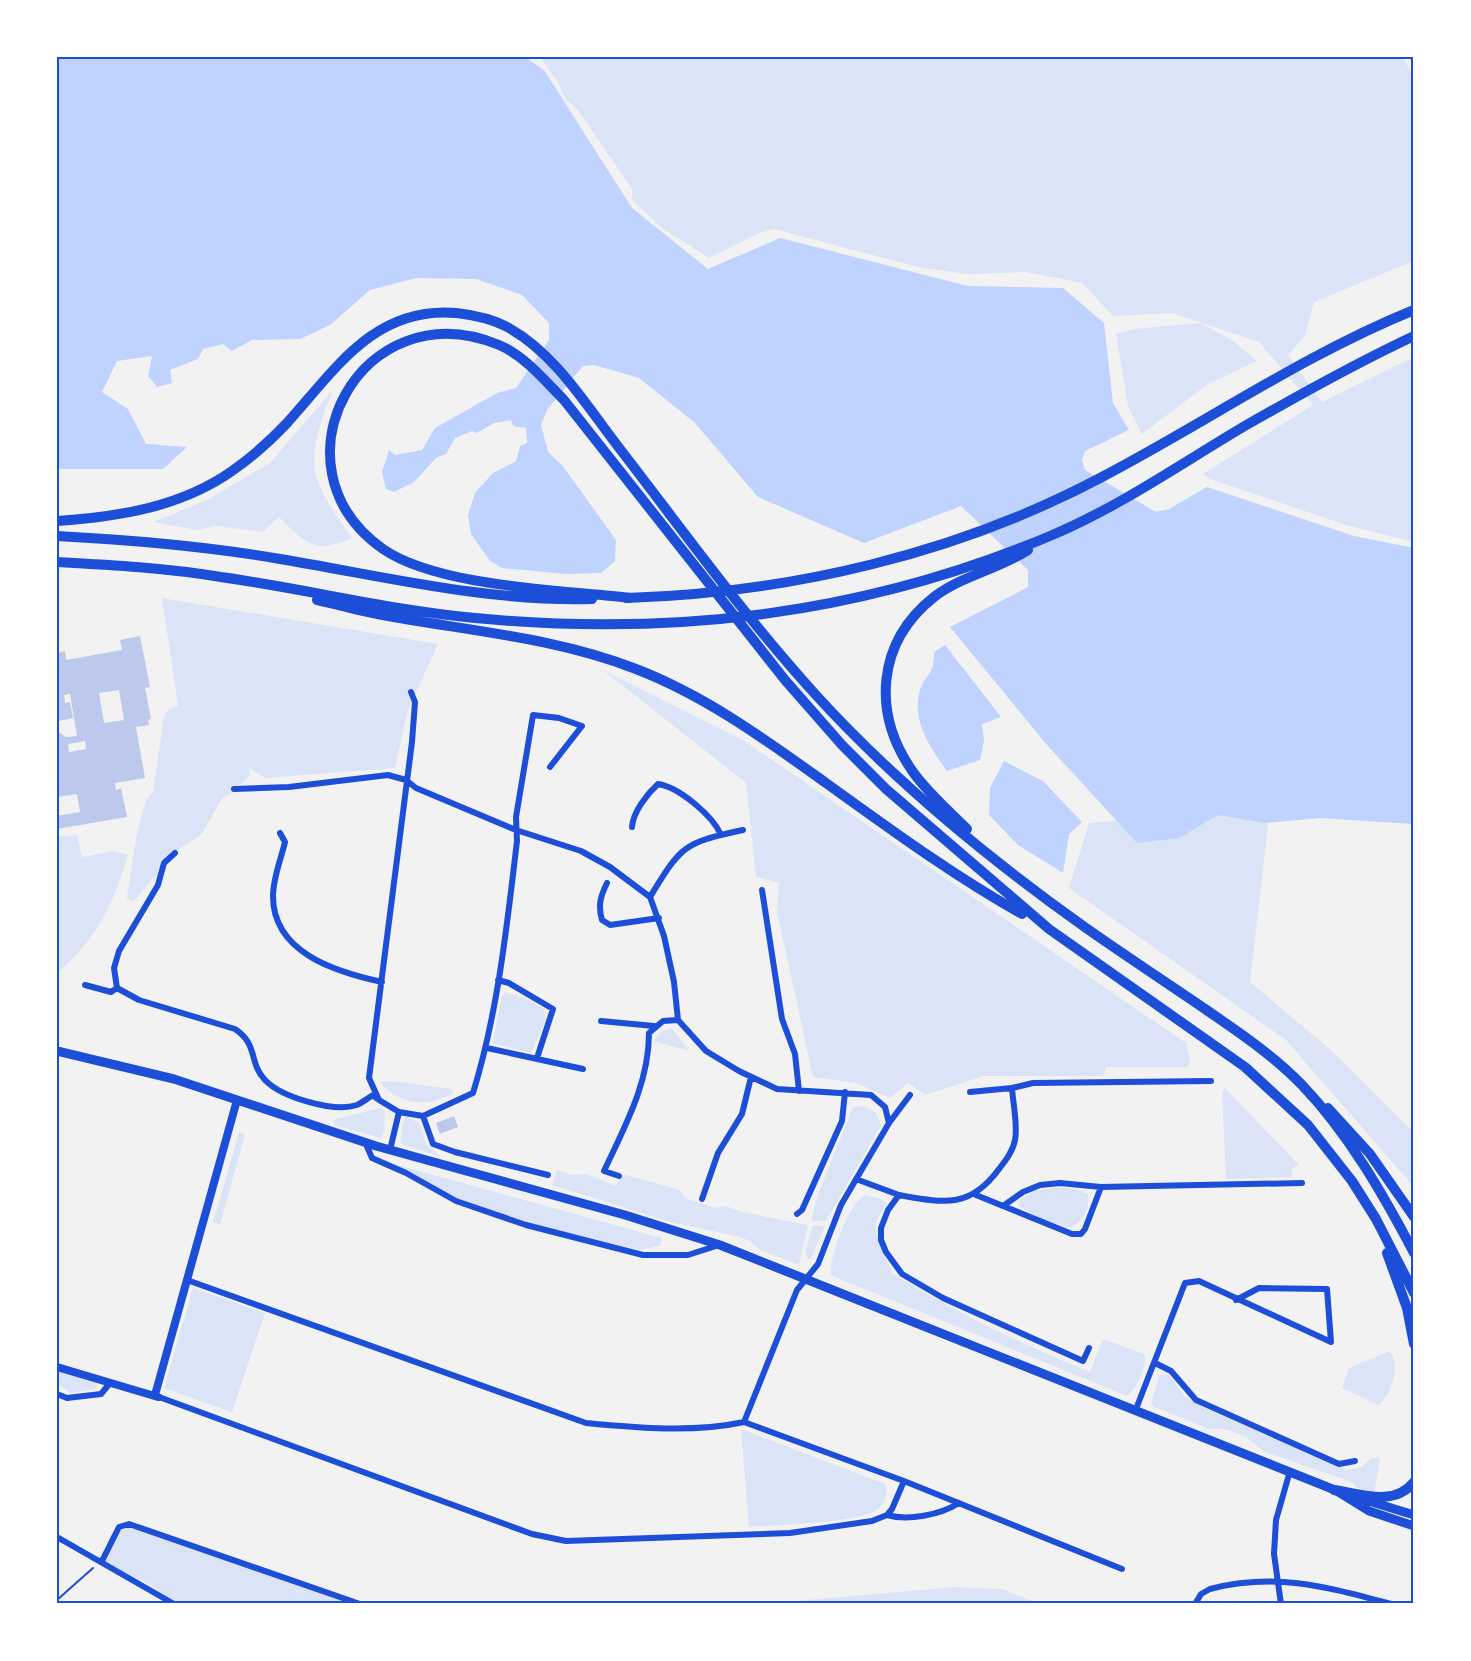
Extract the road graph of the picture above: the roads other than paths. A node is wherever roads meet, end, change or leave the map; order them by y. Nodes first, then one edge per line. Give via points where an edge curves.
1 (1414, 310) edge
2 (1414, 336) edge
3 (57, 521) edge
4 (57, 536) edge
5 (1011, 555) junction
6 (57, 561) edge
7 (218, 576) junction
8 (630, 598) junction
9 (411, 692) dead end
10 (550, 767) dead end
11 (406, 780) junction
12 (234, 789) dead end
13 (632, 827) dead end
14 (516, 830) junction
15 (743, 830) dead end
16 (280, 833) dead end
17 (721, 835) junction
18 (175, 853) dead end
19 (996, 860) junction
20 (608, 884) dead end
21 (762, 890) dead end
22 (650, 897) junction
23 (659, 918) junction
24 (1049, 929) junction
25 (498, 980) junction
26 (382, 982) junction
27 (86, 985) dead end
28 (117, 988) junction
29 (678, 1020) junction
30 (601, 1021) dead end
31 (654, 1026) junction
32 (487, 1048) junction
33 (57, 1051) edge
34 (537, 1058) junction
35 (582, 1069) dead end
36 (751, 1077) junction
37 (1211, 1081) dead end
38 (1303, 1086) junction
39 (1012, 1089) junction
40 (800, 1091) junction
41 (845, 1092) junction
42 (970, 1092) dead end
43 (910, 1095) dead end
44 (237, 1100) junction
45 (379, 1100) junction
46 (399, 1112) junction
47 (423, 1116) junction
48 (889, 1123) junction
49 (365, 1142) junction
50 (390, 1150) junction
51 (548, 1175) dead end
52 (619, 1176) dead end
53 (856, 1179) junction
54 (1302, 1183) dead end
55 (1101, 1186) junction
56 (899, 1195) junction
57 (976, 1195) junction
58 (702, 1199) dead end
59 (1003, 1206) junction
60 (796, 1214) dead end
61 (1414, 1217) edge
62 (1376, 1220) junction
63 (720, 1245) junction
64 (1414, 1252) edge
65 (806, 1277) junction
66 (187, 1280) junction
67 (1414, 1293) edge
68 (1236, 1300) junction
69 (1414, 1344) edge
70 (1089, 1348) dead end
71 (1155, 1363) junction
72 (57, 1367) edge
73 (110, 1383) junction
74 (57, 1394) edge
75 (157, 1396) junction
76 (1137, 1409) junction
77 (744, 1422) junction
78 (1355, 1461) dead end
79 (1290, 1471) junction
80 (904, 1481) junction
81 (1414, 1482) edge
82 (1334, 1490) junction
83 (959, 1503) junction
84 (887, 1515) junction
85 (1414, 1515) edge
86 (1414, 1526) edge
87 (57, 1537) edge
88 (102, 1561) junction
89 (1122, 1569) dead end
90 (1277, 1580) junction
91 (174, 1604) edge
92 (360, 1604) edge
93 (1195, 1604) edge
94 (1281, 1604) edge
95 (1391, 1604) edge

1 - 8 highway via 1291,368 1103,476 976,533 849,570 747,587
2 - 5 highway via 1244,427 1134,495
3 - 19 highway via 142,510 219,479 258,452 341,360 370,337 401,320 438,312 487,319 510,328 571,386 766,638 858,739 933,809
4 - 8 highway via 205,548 504,596
5 - 7 highway via 893,591 776,615 668,624 573,625 473,618
5 - 19 highway via 935,596 910,619 894,648 885,678 886,710 895,741 914,773
6 - 7 highway
7 - 24 highway via 385,616 548,642 635,668 720,710 981,890
8 - 24 highway via 445,574 409,563 365,534 332,477 334,421 357,374 409,340 447,333 474,336 501,346 524,361 564,400 810,710 886,789
9 - 11 street via 415,702
10 - 14 street via 582,726 533,715
11 - 12 street via 388,775
11 - 14 street via 416,788
11 - 26 street
13 - 17 street via 632,819 658,784 667,785 711,816
14 - 22 street via 581,851
14 - 25 street
15 - 17 street
16 - 26 street via 285,842 273,896 274,912 282,931 326,967
17 - 22 street via 698,840 681,850
18 - 28 street via 164,863 158,885 119,951 114,968
19 - 38 highway via 1084,927 1260,1048
20 - 23 street via 601,896 602,920 610,925
21 - 40 street via 782,1019 795,1054
22 - 23 street
23 - 29 street via 674,982
24 - 62 highway via 1245,1067 1308,1125 1352,1181
25 - 32 street
25 - 34 street via 554,1009
26 - 45 street via 369,1078
27 - 28 street via 111,992
28 - 45 street via 139,1000 235,1029 247,1037 256,1066 265,1079 287,1094 336,1106 357,1105 373,1095
29 - 31 street
29 - 36 street via 706,1051
30 - 31 street
31 - 52 street via 649,1033 649,1052 639,1094 604,1171
32 - 34 street
32 - 47 street via 473,1094
33 - 44 main road via 174,1079
34 - 35 street
36 - 40 street via 777,1089
36 - 58 street via 742,1114 718,1153
37 - 39 street via 1034,1083
38 - 61 highway via 1370,1154
38 - 64 highway via 1361,1161
39 - 42 street
39 - 57 street via 1015,1139 1008,1157
40 - 41 street
41 - 48 street via 871,1095 885,1107
41 - 60 street via 842,1121 802,1210
43 - 48 street
44 - 49 main road
44 - 66 street
45 - 46 street
46 - 47 street
46 - 50 street
47 - 51 street via 433,1143
48 - 53 street
49 - 50 main road
49 - 63 street via 372,1158 456,1201 526,1225 643,1255 688,1255
50 - 63 main road
53 - 56 street
53 - 65 street via 841,1205 818,1264
54 - 55 street
55 - 59 street via 1040,1185
55 - 59 street via 1081,1234 1072,1234
56 - 57 street via 938,1202
56 - 70 street via 888,1210 881,1240 902,1274 943,1298 1083,1362
57 - 59 street
62 - 67 highway
62 - 69 highway via 1407,1308
63 - 65 main road
65 - 76 main road
65 - 77 street via 796,1290
66 - 75 street
66 - 77 street via 586,1423 698,1427
68 - 68 street via 1320,1337 1331,1342 1327,1289 1259,1288
68 - 71 street via 1199,1281 1185,1283
71 - 76 street
71 - 78 street via 1171,1371 1196,1400 1339,1464
72 - 73 street
73 - 74 street via 101,1394 67,1398
73 - 75 street
75 - 84 street via 548,1538 566,1541 790,1533 872,1521
76 - 79 main road
77 - 80 street
79 - 82 main road
79 - 90 street via 1276,1520
80 - 83 street
80 - 84 street
81 - 82 highway via 1398,1496 1383,1498
82 - 85 main road
82 - 86 main road via 1369,1510
83 - 84 street via 944,1512
83 - 89 street
87 - 88 street
88 - 91 street
88 - 92 street via 119,1527 129,1524
90 - 93 street via 1210,1589
90 - 94 street
90 - 95 street

